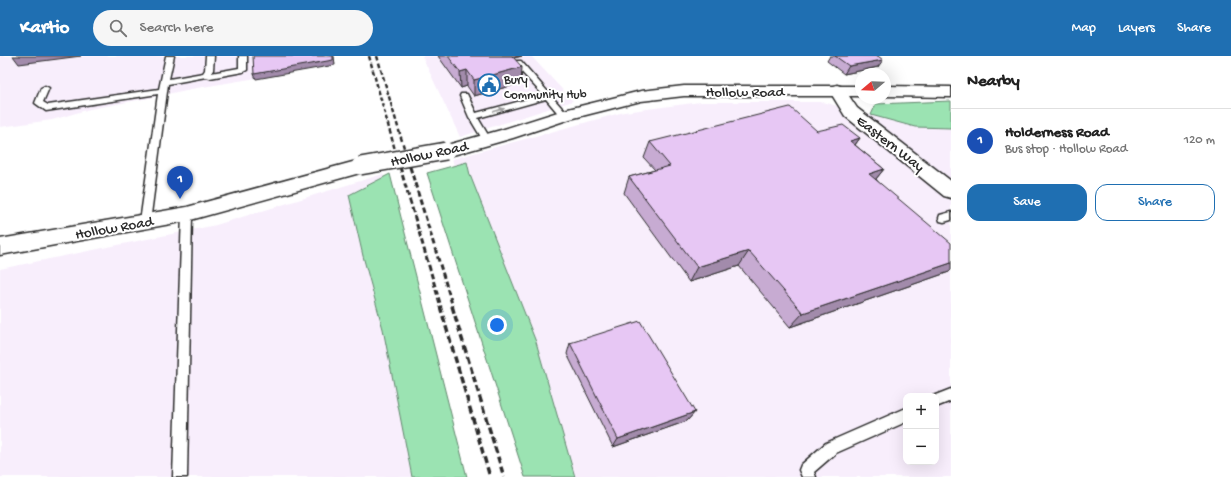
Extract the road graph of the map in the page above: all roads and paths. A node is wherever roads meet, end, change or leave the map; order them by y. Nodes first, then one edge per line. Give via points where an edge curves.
1 (170, 56) edge
2 (210, 56) edge
3 (243, 56) edge
4 (518, 63) edge
5 (206, 75) junction
6 (164, 86) junction
7 (45, 88) dead end
8 (837, 90) junction
9 (855, 91) edge
10 (891, 91) edge
11 (951, 92) edge
12 (464, 96) dead end
13 (548, 96) junction
14 (564, 115) junction
15 (473, 117) junction
16 (487, 140) junction
17 (951, 191) edge
18 (186, 214) junction
19 (145, 222) junction
20 (0, 247) edge
21 (951, 395) edge
22 (939, 400) edge
23 (903, 416) edge
24 (180, 477) edge
25 (809, 477) edge

1 - 6 lane
2 - 5 lane
3 - 5 lane via 243,70
4 - 13 lane
5 - 6 lane
6 - 7 lane via 46,108 39,102
6 - 19 lane
8 - 9 street, Hollow Road
8 - 14 street, Hollow Road via 676,92 641,96
8 - 17 street, Eastern Way via 851,112
10 - 11 street
12 - 15 lane
13 - 14 lane
15 -> 13 lane
14 - 16 street, Hollow Road
15 - 16 lane
16 - 18 street, Hollow Road, bridge via 446,151 360,166
18 - 19 street, Hollow Road
18 - 24 lane
19 - 20 street, Hollow Road
21 - 22 lane
23 - 25 lane via 831,448 806,470

